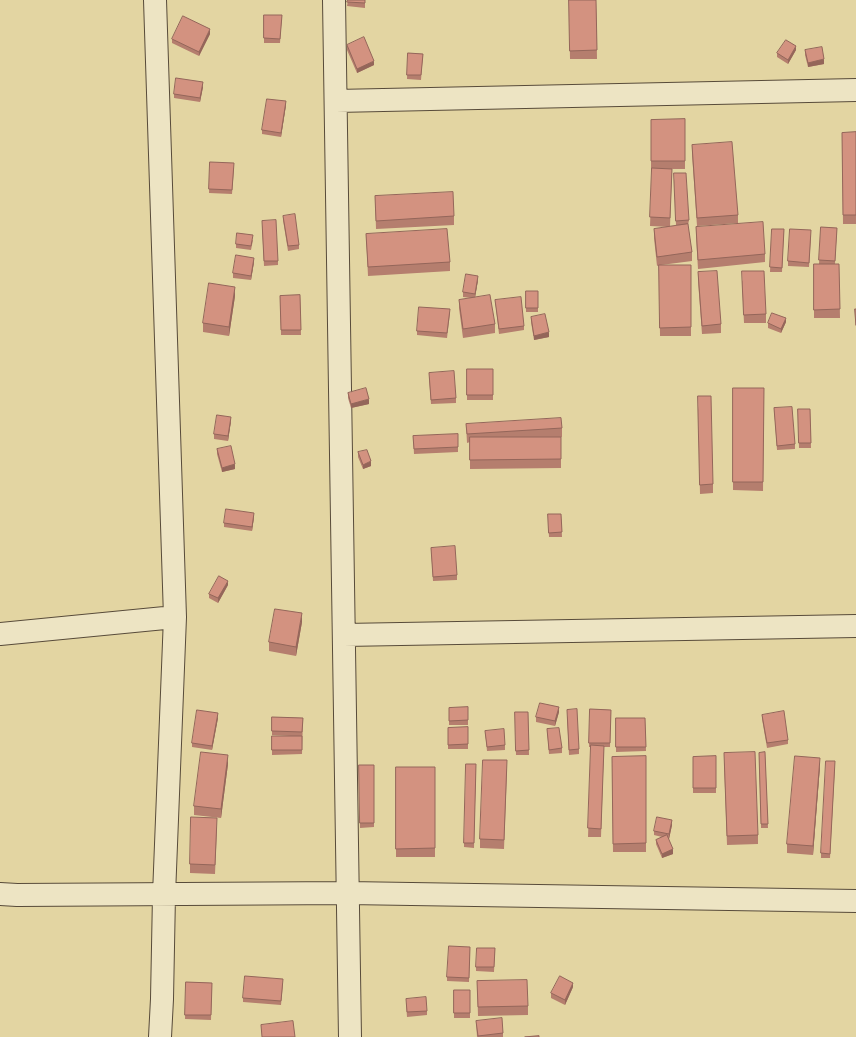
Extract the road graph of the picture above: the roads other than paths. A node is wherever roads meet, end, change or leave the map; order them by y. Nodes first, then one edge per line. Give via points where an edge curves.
1 (155, 0) edge
2 (334, 0) edge
3 (856, 90) edge
4 (336, 101) junction
5 (175, 617) junction
6 (856, 626) edge
7 (0, 634) edge
8 (344, 635) junction
9 (348, 893) junction
10 (0, 894) edge
11 (164, 895) junction
12 (856, 901) edge
13 (160, 1037) edge
14 (350, 1037) edge

1 - 5 street
2 - 4 street
3 - 4 street
4 - 8 street
5 - 7 street
5 - 11 street
6 - 8 street
8 - 9 street
9 - 11 street
9 - 12 street
9 - 14 street
10 - 11 street
11 - 13 street

